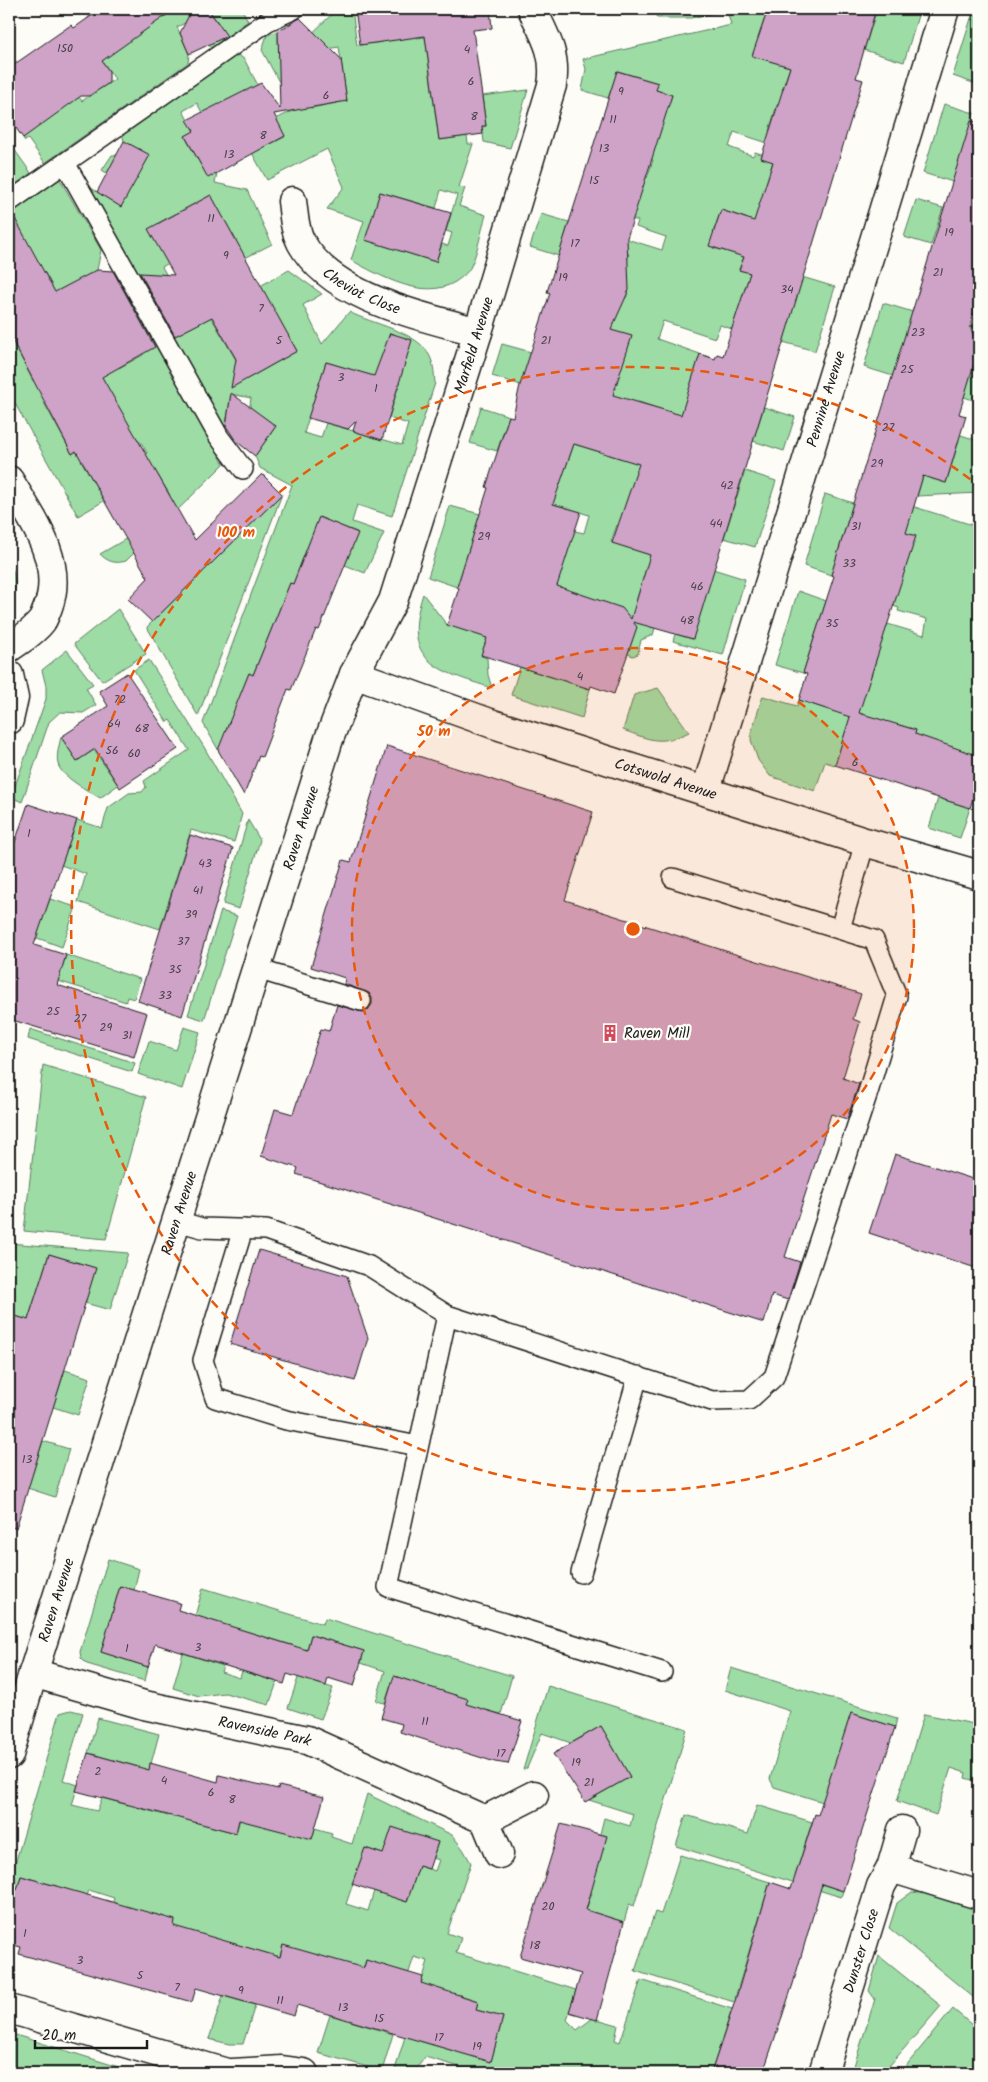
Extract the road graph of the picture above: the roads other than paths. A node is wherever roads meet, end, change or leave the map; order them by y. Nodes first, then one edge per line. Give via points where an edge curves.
1 (294, 9) edge
2 (532, 9) edge
3 (945, 9) edge
4 (65, 163) junction
5 (292, 201) dead end
6 (9, 202) edge
7 (478, 332) junction
8 (243, 469) dead end
9 (9, 480) edge
10 (9, 648) edge
11 (354, 674) junction
12 (9, 675) edge
13 (9, 720) edge
14 (706, 790) junction
15 (865, 842) junction
16 (979, 875) edge
17 (673, 878) dead end
18 (840, 929) junction
19 (257, 969) junction
20 (361, 1001) dead end
21 (177, 1221) junction
22 (243, 1229) junction
23 (448, 1315) junction
24 (638, 1376) junction
25 (418, 1446) junction
26 (581, 1573) dead end
27 (662, 1672) dead end
28 (33, 1673) junction
29 (14, 1721) edge
30 (9, 1755) edge
31 (534, 1795) dead end
32 (485, 1820) junction
33 (902, 1830) dead end
34 (499, 1854) dead end
35 (891, 1868) junction
36 (979, 1895) edge
37 (9, 2009) edge
38 (227, 2073) edge
39 (232, 2073) edge
40 (304, 2073) edge
41 (823, 2073) edge

1 - 4 lane via 268,21
2 - 7 street, Marfield Avenue via 552,56 552,85
3 - 14 street, Pennine Avenue
4 - 6 lane
4 - 8 lane via 219,437
5 - 7 street, Cheviot Close via 300,241 317,265 329,274 371,298 412,314
7 - 11 street, Marfield Avenue via 393,601
9 - 10 street via 41,535 54,582 42,621
11 - 14 street, Cotswold Avenue via 493,724
11 - 19 street, Raven Avenue via 329,739
12 - 13 street via 14,698
14 - 15 street, Cotswold Avenue
15 - 16 street, Cotswold Avenue
15 - 18 lane
17 - 18 lane
18 - 24 lane via 874,940 897,996 774,1376 749,1400 712,1401
19 - 20 lane
19 - 21 street, Raven Avenue
21 - 22 lane via 202,1228
21 - 28 street, Raven Avenue
22 - 23 lane via 266,1230 369,1266
22 - 25 lane via 203,1360 215,1398 286,1420
23 - 24 lane
23 - 25 lane
24 - 26 lane
25 - 27 lane via 388,1587
28 - 29 street, Raven Avenue
28 - 32 street, Ravenside Park via 144,1705 306,1740
29 - 30 street, Raven Avenue
31 - 32 street
32 - 34 street
33 - 35 street, Dunster Close
35 - 36 street
35 - 41 street, Dunster Close via 881,1886
37 - 38 street
39 - 40 street via 282,2070

